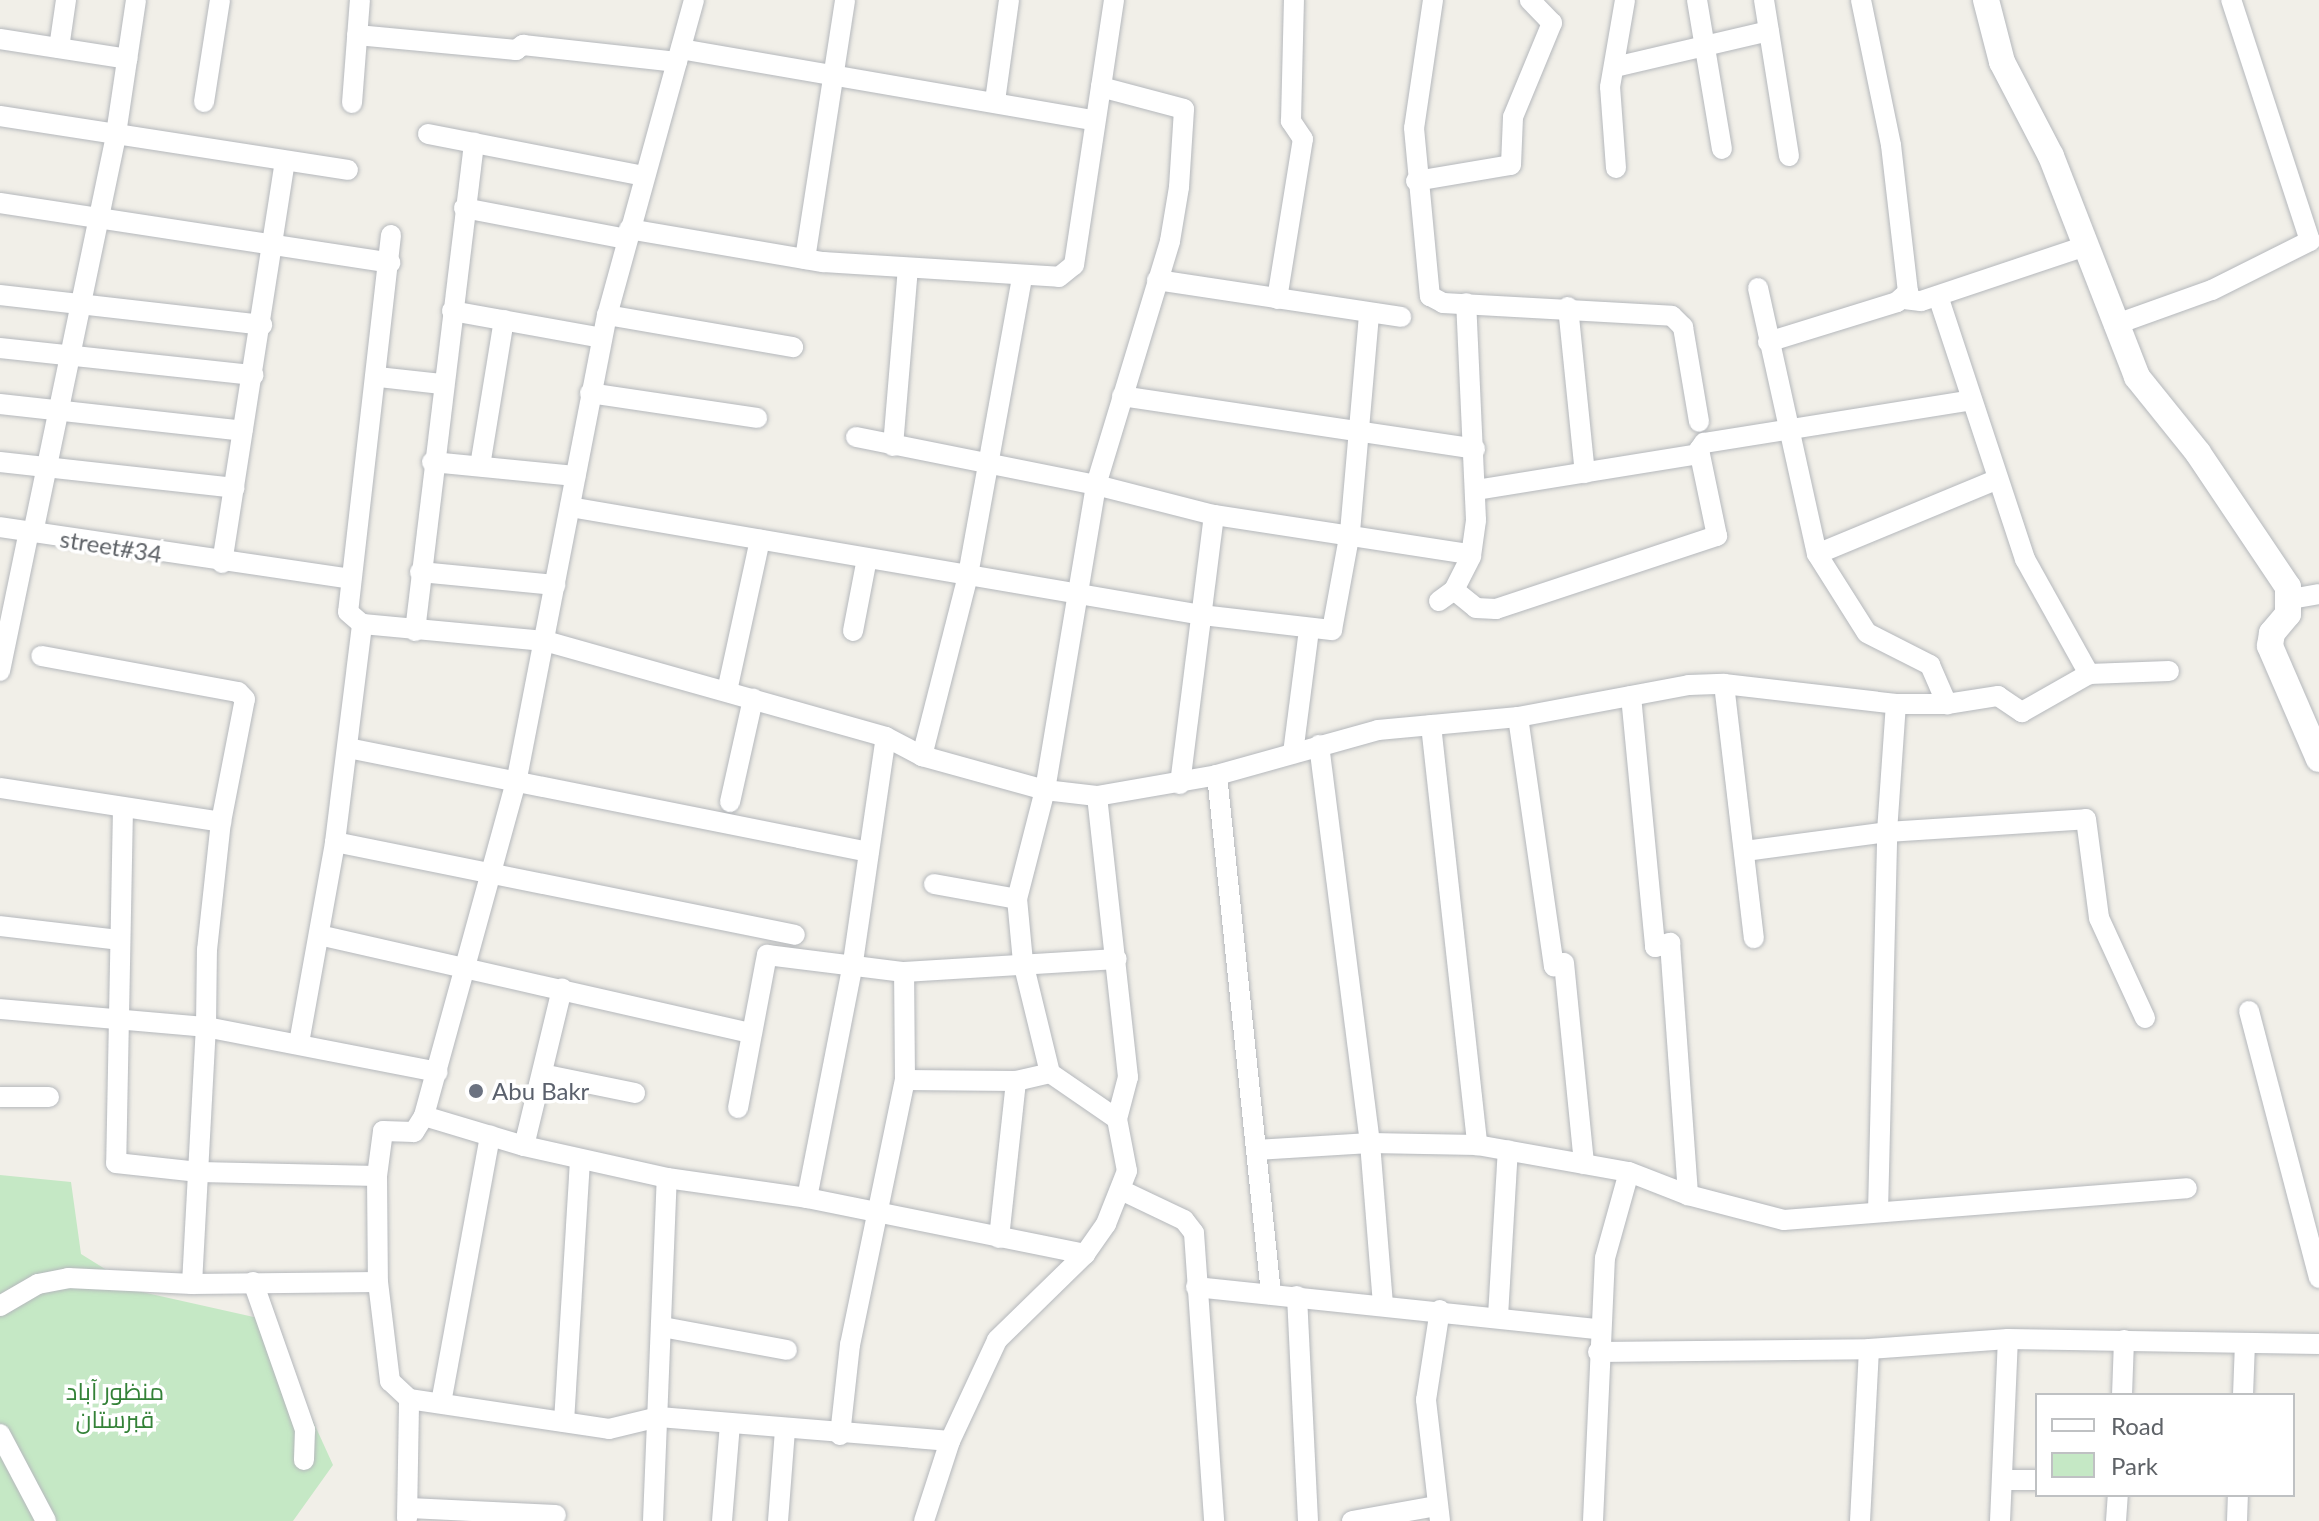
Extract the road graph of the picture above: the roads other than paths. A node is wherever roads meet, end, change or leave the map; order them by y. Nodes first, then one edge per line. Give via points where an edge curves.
1 (66, 0) edge
2 (136, 0) edge
3 (220, 0) edge
4 (360, 0) edge
5 (694, 0) edge
6 (845, 0) edge
7 (1009, 0) edge
8 (1114, 0) edge
9 (1294, 0) edge
10 (1433, 0) edge
11 (1530, 0) edge
12 (1625, 0) edge
13 (1697, 0) edge
14 (1764, 0) edge
15 (1861, 0) edge
16 (1986, 0) edge
17 (2231, 0) edge
18 (1769, 31) junction
19 (357, 35) junction
20 (0, 39) edge
21 (1703, 47) junction
22 (59, 48) junction
23 (679, 55) junction
24 (127, 59) junction
25 (1615, 67) junction
26 (833, 74) junction
27 (1101, 87) junction
28 (995, 101) junction
29 (204, 102) dead end
30 (352, 103) dead end
31 (0, 116) edge
32 (1093, 120) junction
33 (116, 134) junction
34 (428, 134) dead end
35 (474, 143) junction
36 (1722, 149) dead end
37 (1789, 156) dead end
38 (285, 162) junction
39 (1616, 168) dead end
40 (348, 170) dead end
41 (644, 176) junction
42 (1416, 181) junction
43 (0, 203) edge
44 (464, 208) junction
45 (97, 218) junction
46 (628, 234) junction
47 (391, 235) dead end
48 (2315, 239) edge
49 (271, 245) junction
50 (2085, 246) junction
51 (805, 259) junction
52 (390, 263) junction
53 (908, 269) junction
54 (1022, 277) junction
55 (1157, 280) junction
56 (1758, 288) dead end
57 (0, 295) edge
58 (1938, 296) junction
59 (1277, 299) junction
60 (1904, 299) junction
61 (1466, 303) junction
62 (80, 305) junction
63 (1568, 307) junction
64 (452, 311) junction
65 (1369, 314) junction
66 (607, 315) junction
67 (1401, 317) dead end
68 (504, 320) junction
69 (262, 325) junction
70 (2114, 325) junction
71 (602, 338) junction
72 (1768, 342) junction
73 (793, 347) dead end
74 (0, 348) edge
75 (70, 355) junction
76 (254, 375) junction
77 (378, 377) junction
78 (441, 384) junction
79 (590, 393) junction
80 (1122, 396) junction
81 (1972, 400) junction
82 (0, 404) edge
83 (57, 410) junction
84 (757, 418) dead end
85 (1699, 422) dead end
86 (1786, 430) junction
87 (243, 431) junction
88 (1358, 432) junction
89 (856, 437) dead end
90 (893, 446) junction
91 (1475, 449) junction
92 (1699, 454) junction
93 (0, 462) edge
94 (432, 462) junction
95 (480, 466) junction
96 (987, 466) junction
97 (47, 467) junction
98 (1585, 473) junction
99 (575, 476) junction
100 (1998, 479) junction
101 (1096, 485) junction
102 (235, 488) junction
103 (1476, 490) junction
104 (570, 507) junction
105 (1214, 515) junction
106 (0, 527) edge
107 (31, 532) junction
108 (1350, 532) junction
109 (760, 540) junction
110 (1469, 554) dead end
111 (1817, 554) junction
112 (867, 558) junction
113 (222, 563) junction
114 (420, 572) junction
115 (968, 575) junction
116 (351, 579) junction
117 (555, 585) junction
118 (9, 586) edge
119 (1078, 590) junction
120 (2319, 594) edge
121 (2291, 599) junction
122 (1202, 615) junction
123 (362, 624) junction
124 (1309, 630) junction
125 (415, 631) junction
126 (853, 631) dead end
127 (545, 641) junction
128 (41, 656) dead end
129 (0, 671) edge
130 (2169, 671) dead end
131 (2089, 674) junction
132 (1724, 684) junction
133 (727, 691) junction
134 (1631, 696) junction
135 (753, 699) junction
136 (1896, 704) junction
137 (1947, 704) junction
138 (1518, 717) junction
139 (1431, 725) junction
140 (886, 737) junction
141 (1319, 745) junction
142 (348, 748) junction
143 (1293, 753) junction
144 (922, 756) junction
145 (2319, 759) edge
146 (1217, 775) junction
147 (517, 778) junction
148 (1180, 784) junction
149 (0, 788) edge
150 (1045, 790) junction
151 (1097, 796) junction
152 (730, 802) dead end
153 (123, 808) junction
154 (221, 822) junction
155 (1887, 832) junction
156 (335, 842) junction
157 (1745, 851) junction
158 (869, 852) junction
159 (490, 875) junction
160 (934, 884) dead end
161 (1017, 899) junction
162 (0, 926) edge
163 (319, 935) junction
164 (795, 935) dead end
165 (1754, 938) dead end
166 (119, 940) junction
167 (1117, 959) junction
168 (1023, 962) junction
169 (465, 967) junction
170 (852, 969) junction
171 (904, 972) junction
172 (562, 989) junction
173 (0, 1009) edge
174 (2249, 1011) dead end
175 (116, 1016) junction
176 (2145, 1018) dead end
177 (206, 1027) junction
178 (749, 1033) junction
179 (299, 1043) junction
180 (438, 1072) junction
181 (1050, 1073) junction
182 (542, 1074) junction
183 (905, 1080) junction
184 (1016, 1081) junction
185 (635, 1093) dead end
186 (0, 1097) edge
187 (49, 1097) dead end
188 (738, 1108) dead end
189 (424, 1116) junction
190 (1117, 1119) junction
191 (490, 1135) junction
192 (1370, 1143) junction
193 (1477, 1145) junction
194 (524, 1146) junction
195 (1256, 1150) junction
196 (1508, 1150) junction
197 (580, 1160) junction
198 (1584, 1164) junction
199 (199, 1172) junction
200 (1629, 1172) junction
201 (377, 1176) junction
202 (667, 1178) junction
203 (2187, 1188) dead end
204 (1121, 1190) junction
205 (1688, 1195) junction
206 (807, 1198) junction
207 (1878, 1212) junction
208 (879, 1213) junction
209 (999, 1238) junction
210 (1085, 1254) junction
211 (2319, 1278) edge
212 (253, 1282) junction
213 (378, 1282) junction
214 (192, 1284) junction
215 (1196, 1287) junction
216 (1271, 1294) junction
217 (1297, 1296) junction
218 (1383, 1305) junction
219 (0, 1306) edge
220 (1440, 1310) junction
221 (1498, 1316) junction
222 (662, 1327) junction
223 (1598, 1329) junction
224 (2008, 1339) junction
225 (2124, 1340) junction
226 (2245, 1343) junction
227 (2319, 1344) edge
228 (1869, 1349) junction
229 (787, 1350) dead end
230 (1598, 1352) junction
231 (2122, 1393) edge
232 (2243, 1393) edge
233 (409, 1399) junction
234 (441, 1403) junction
235 (659, 1417) junction
236 (564, 1422) junction
237 (730, 1424) junction
238 (785, 1429) junction
239 (0, 1434) edge
240 (840, 1435) junction
241 (950, 1441) junction
242 (304, 1460) dead end
243 (2003, 1480) junction
244 (2035, 1480) edge
245 (2118, 1497) edge
246 (2238, 1497) edge
247 (1438, 1514) edge
248 (408, 1515) edge
249 (556, 1515) dead end
250 (46, 1521) edge
251 (653, 1521) edge
252 (722, 1521) edge
253 (778, 1521) edge
254 (924, 1521) edge
255 (1214, 1521) edge
256 (1308, 1521) edge
257 (1352, 1521) edge
258 (1593, 1521) edge
259 (1860, 1521) edge
260 (2000, 1521) edge
261 (2116, 1521) edge
262 (2237, 1521) edge

1 - 22 street
2 - 24 street
3 - 29 street
4 - 19 street
5 - 23 street
6 - 26 street
7 - 28 street
8 - 27 street
9 - 59 street via 1291,121 1303,139
10 - 42 street via 1414,128
11 - 42 street via 1552,23 1513,117 1511,165
12 - 25 street
13 - 21 street
14 - 18 street
15 - 60 street via 1891,145 1908,292
16 - 50 street via 2002,62 2051,156
17 - 48 street
18 - 21 street
18 - 37 street
19 - 23 street via 516,50 523,45
19 - 30 street
20 - 22 street
21 - 25 street
21 - 36 street
22 - 24 street
23 - 26 street
23 - 41 street
24 - 33 street
25 - 39 street via 1610,87
26 - 28 street
26 - 51 street
27 - 32 street
27 - 55 street via 1179,104 1186,115 1179,140 1175,214
28 - 32 street
31 - 33 street
32 - 54 street via 1074,265 1059,277
33 - 38 street
33 - 45 street
34 - 35 street
35 - 41 street
35 - 44 street
38 - 40 street
38 - 49 street
41 - 46 street
42 - 61 street via 1430,296
43 - 45 street
44 - 46 street
44 - 64 street
45 - 49 street
45 - 62 street
46 - 51 street
46 - 66 street
47 - 52 street
48 - 70 street via 2212,290
49 - 52 street
49 - 69 street
50 - 58 street
50 - 70 street
51 - 53 street
52 - 77 street
53 - 54 street
53 - 90 street
54 - 96 street
55 - 59 street
55 - 80 street
56 - 72 street
57 - 62 street
58 - 60 street
58 - 81 street
59 - 65 street
60 - 72 street
61 - 63 street
61 - 91 street
62 - 69 street
62 - 75 street
63 - 85 street via 1680,320
63 - 98 street
64 - 68 street
64 - 78 street
65 - 67 street
65 - 88 street
66 - 71 street
66 - 73 street
68 - 71 street
68 - 95 street
69 - 76 street
70 - 121 street via 2137,377 2266,551
71 - 79 street
72 - 86 street
74 - 75 street
75 - 76 street
75 - 83 street
76 - 87 street
77 - 78 street
77 - 116 street
78 - 94 street
79 - 84 street
79 - 99 street
80 - 88 street
80 - 101 street
81 - 86 street
81 - 100 street
82 - 83 street
83 - 87 street
83 - 97 street
86 - 92 street via 1704,443
86 - 111 street
87 - 102 street
88 - 91 street
88 - 108 street
89 - 90 street
90 - 96 street
91 - 103 street
92 - 98 street
92 - 103 street via 1717,536 1496,609 1476,608 1447,596 1471,556
93 - 97 street
94 - 95 street
94 - 114 street
95 - 99 street
96 - 101 street
96 - 115 street
97 - 102 street
97 - 107 street
98 - 103 street
99 - 104 street
100 - 111 street
100 - 131 street via 2037,587
101 - 105 street
101 - 119 street
102 - 113 street
104 - 109 street
104 - 117 street
105 - 108 street
105 - 122 street
106 - 107 street, street#34
107 - 113 street, street#34
107 - 118 street
108 - 110 street
108 - 124 street via 1335,626
109 - 112 street
109 - 133 street
111 - 137 street via 1867,633 1930,665
112 - 115 street
112 - 126 street
113 - 116 street, street#34
114 - 117 street
114 - 125 street
115 - 119 street
115 - 144 street
116 - 123 street via 348,612
117 - 127 street
118 - 129 street
119 - 122 street
119 - 150 street
120 - 121 street
121 - 145 street via 2270,646
122 - 124 street
122 - 148 street
123 - 125 street
123 - 142 street
124 - 143 street
125 - 127 street
127 - 133 street
127 - 147 street
128 - 154 street via 243,694
130 - 131 street
131 - 137 street via 2025,712 1998,696
132 - 134 street
132 - 136 street
132 - 157 street
133 - 135 street
134 - 138 street
134 - 205 street via 1655,947 1670,943
135 - 140 street
135 - 152 street
136 - 137 street
136 - 155 street
138 - 139 street
138 - 198 street via 1554,966 1564,963
139 - 141 street via 1378,730
139 - 193 street
140 - 144 street
140 - 158 street
141 - 143 street
141 - 192 street
142 - 147 street
142 - 156 street
143 - 146 street
144 - 150 street
146 - 148 street
146 - 195 street
147 - 158 street
147 - 159 street
148 - 151 street
149 - 153 street
150 - 151 street
150 - 161 street
151 - 167 street
153 - 154 street
153 - 166 street
154 - 177 street via 207,950
155 - 157 street
155 - 176 street via 2086,819 2099,918
155 - 207 street
156 - 159 street
156 - 163 street
157 - 165 street
158 - 170 street
159 - 164 street
159 - 169 street
160 - 161 street
161 - 168 street
162 - 166 street
163 - 169 street
163 - 179 street
166 - 175 street
167 - 168 street
167 - 190 street via 1128,1077
168 - 171 street
168 - 181 street
169 - 172 street
169 - 180 street
170 - 171 street
170 - 178 street via 767,955
170 - 206 street
171 - 183 street
172 - 178 street
172 - 182 street
173 - 175 street
174 - 211 street
175 - 177 street
175 - 199 street via 116,1163
177 - 179 street
177 - 199 street
178 - 188 street
179 - 180 street
180 - 189 street
181 - 184 street
181 - 190 street
182 - 185 street
182 - 194 street
183 - 184 street
183 - 208 street
184 - 209 street
186 - 187 street
189 - 191 street
189 - 201 street via 414,1132 383,1131
190 - 204 street via 1127,1171
191 - 194 street
191 - 234 street
192 - 193 street
192 - 195 street
192 - 218 street
193 - 196 street
194 - 197 street
195 - 216 street
196 - 198 street
196 - 221 street
197 - 202 street
197 - 236 street
198 - 200 street
199 - 201 street
199 - 214 street
200 - 205 street
200 - 223 street via 1605,1258
201 - 213 street
202 - 206 street
202 - 222 street
203 - 207 street
204 - 210 street
204 - 215 street via 1190,1226
205 - 207 street via 1784,1220
206 - 208 street
208 - 209 street
208 - 240 street via 850,1345
209 - 210 street
210 - 241 street via 997,1340
212 - 213 street
212 - 214 street
212 - 242 street via 305,1430
213 - 233 street via 390,1381
214 - 219 street via 68,1278 38,1284
215 - 216 street
215 - 255 street
216 - 217 street
217 - 218 street
217 - 256 street
218 - 220 street
220 - 221 street
220 - 247 street via 1426,1400
221 - 223 street
222 - 229 street
222 - 235 street
223 - 230 street
224 - 225 street
224 - 228 street
224 - 243 street
225 - 226 street
225 - 231 street
226 - 227 street
226 - 232 street
228 - 230 street
228 - 259 street
230 - 258 street
233 - 234 street
233 - 248 street
234 - 236 street
235 - 236 street via 609,1429
235 - 237 street
235 - 251 street
237 - 238 street
237 - 252 street
238 - 240 street
238 - 253 street
239 - 250 street
240 - 241 street
241 - 254 street
243 - 244 street
243 - 260 street
245 - 261 street
246 - 262 street
247 - 257 street
248 - 249 street

